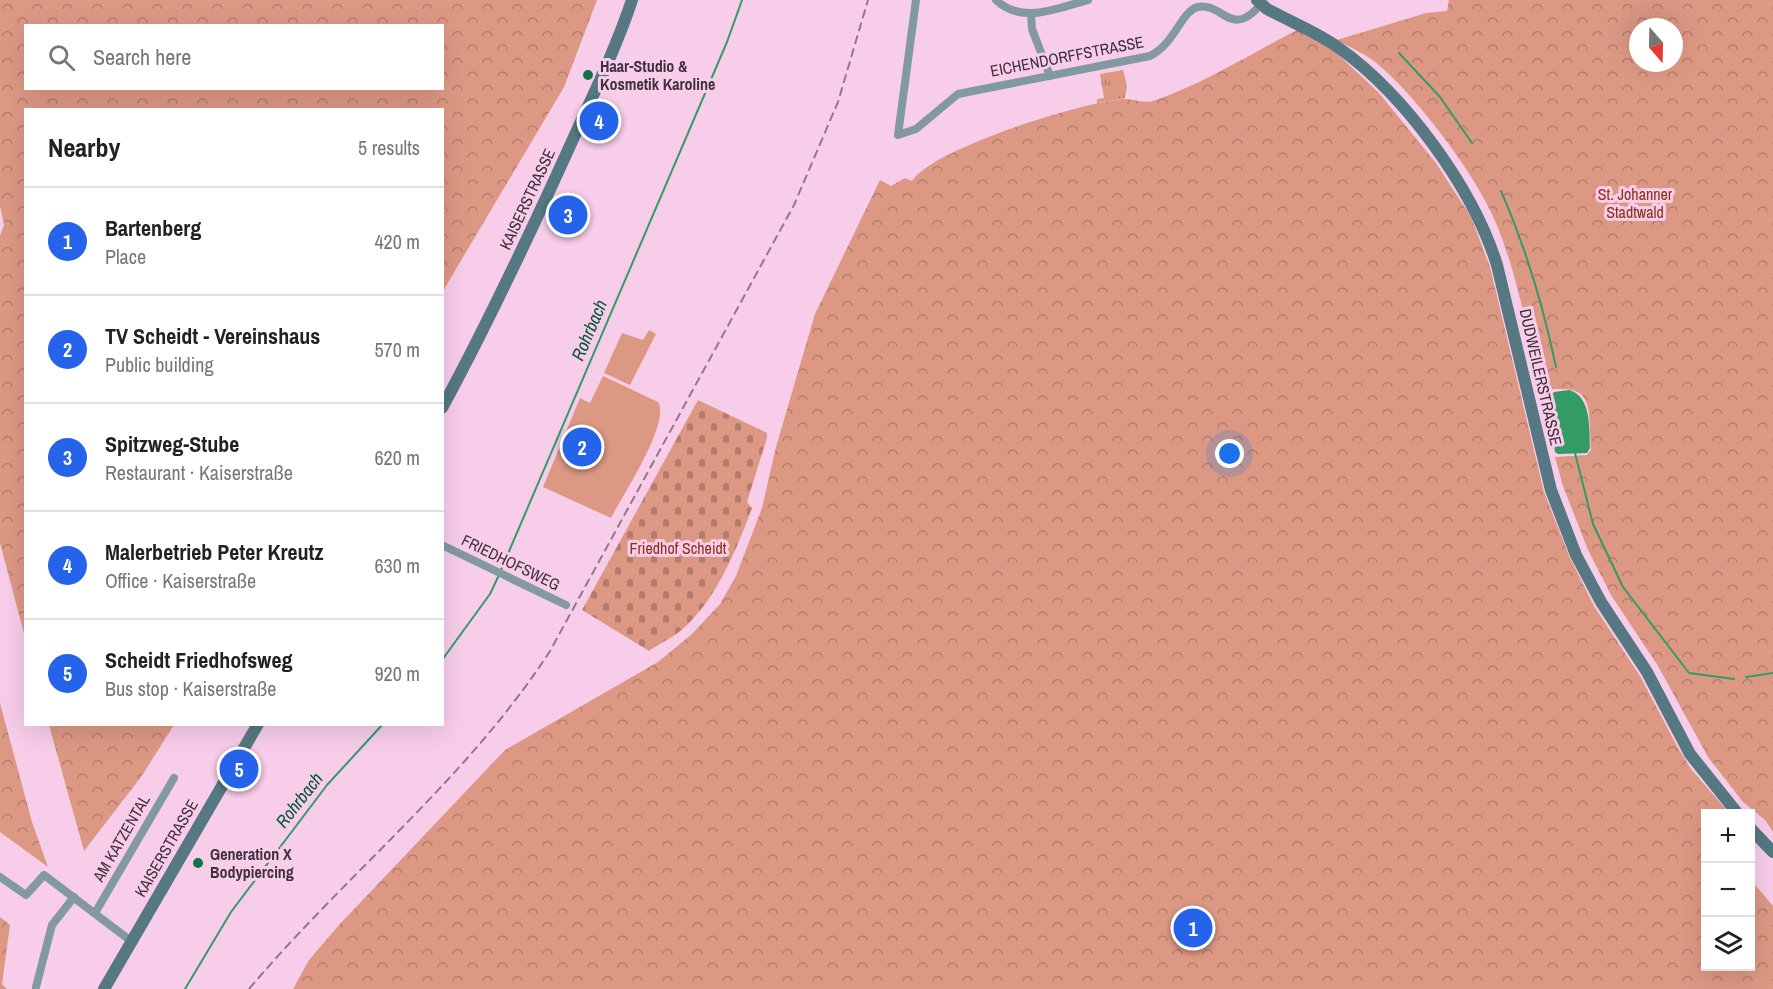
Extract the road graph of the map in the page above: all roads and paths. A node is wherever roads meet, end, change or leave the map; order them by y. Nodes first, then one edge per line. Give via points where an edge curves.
1 (632, 0) edge
2 (916, 0) edge
3 (996, 0) edge
4 (1088, 0) edge
5 (1073, 2) edge
6 (1259, 2) edge
7 (1030, 15) junction
8 (1050, 76) junction
9 (444, 404) edge
10 (444, 546) edge
11 (566, 605) dead end
12 (257, 726) edge
13 (174, 778) dead end
14 (1735, 809) edge
15 (1755, 833) edge
16 (1773, 852) edge
17 (0, 877) edge
18 (74, 897) junction
19 (95, 913) junction
20 (131, 941) junction
21 (36, 987) dead end
22 (104, 989) edge

1 - 9 street, KAISERSTRASSE via 544,202
2 - 8 street, EICHENDORFFSTRASSE via 898,135 916,129 958,94
3 - 7 street via 1016,13
4 - 5 street
5 - 7 street
6 - 8 street, EICHENDORFFSTRASSE via 1253,13 1238,20 1208,8 1195,8 1187,12 1168,44 1150,56
6 - 14 street, DUDWEILERSTRASSE via 1317,34 1370,73 1416,125 1478,214 1497,265 1551,490 1576,555 1601,602 1647,672 1690,754
7 - 8 street
10 - 11 street, FRIEDHOFSWEG
12 - 20 street, KAISERSTRASSE
13 - 19 street, AM KATZENTAL
15 - 16 street
17 - 18 street via 26,895 44,875
18 - 19 street
18 - 21 street via 52,925
19 - 20 street
20 - 22 street, KAISERSTRASSE

